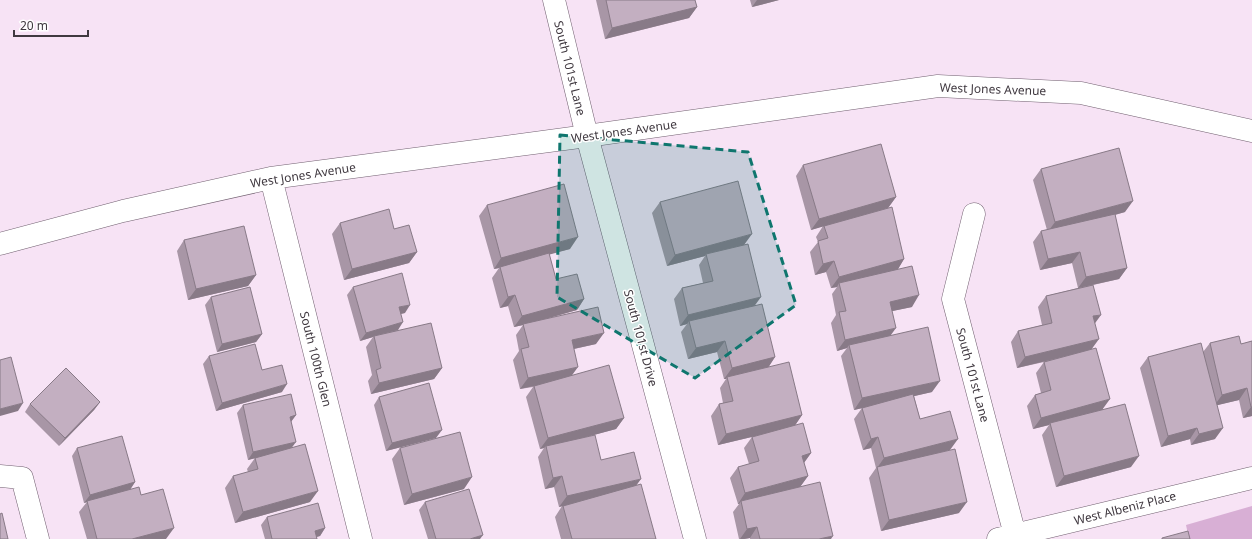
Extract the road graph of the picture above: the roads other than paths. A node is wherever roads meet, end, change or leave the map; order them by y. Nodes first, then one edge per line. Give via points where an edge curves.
1 (554, 0) edge
2 (1252, 131) edge
3 (587, 136) junction
4 (271, 178) junction
5 (974, 214) dead end
6 (0, 244) edge
7 (0, 476) edge
8 (1252, 478) edge
9 (1006, 537) edge
10 (38, 539) edge
11 (361, 539) edge
12 (695, 539) edge

1 - 3 street, South 101st Lane
2 - 3 street, West Jones Avenue via 1081,93 938,86
3 - 4 street, West Jones Avenue
3 - 12 street, South 101st Drive
4 - 6 street, West Jones Avenue via 123,211
4 - 11 street, South 100th Glen
5 - 9 street, South 101st Lane via 953,299
7 - 10 street via 22,478
8 - 9 street, West Albeniz Place

